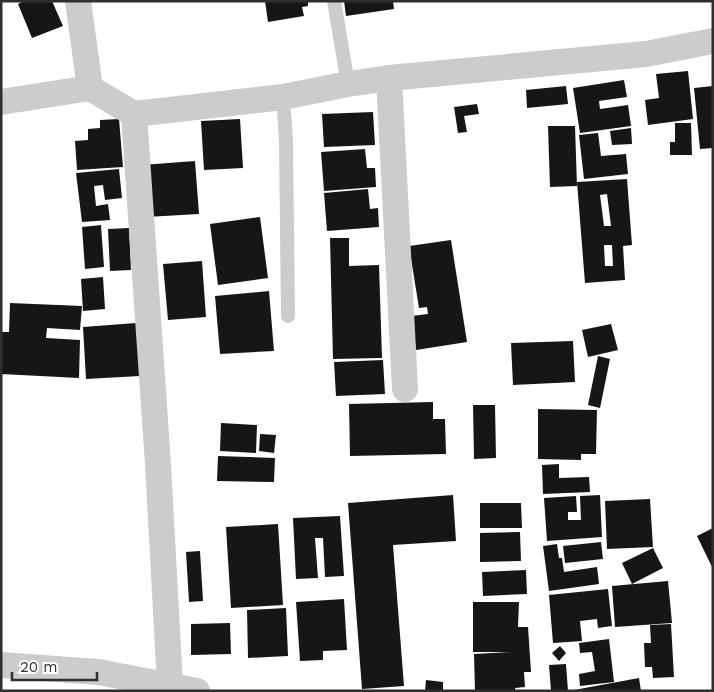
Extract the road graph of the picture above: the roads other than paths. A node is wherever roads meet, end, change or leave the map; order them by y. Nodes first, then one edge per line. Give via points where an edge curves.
1 (78, 1) edge
2 (334, 1) edge
3 (713, 41) edge
4 (389, 78) junction
5 (348, 84) junction
6 (90, 88) junction
7 (284, 97) junction
8 (1, 102) edge
9 (134, 114) junction
10 (288, 316) dead end
11 (405, 389) dead end
12 (1, 665) edge
13 (97, 681) edge
14 (170, 685) junction
15 (197, 691) edge

1 - 6 street
2 - 5 lane
3 - 4 street via 646,54
4 - 5 street
4 - 11 street
5 - 7 street
6 - 8 street
6 - 9 street
7 - 9 street
7 - 10 lane
9 - 14 street
12 - 13 street
13 - 14 street
14 - 15 street

